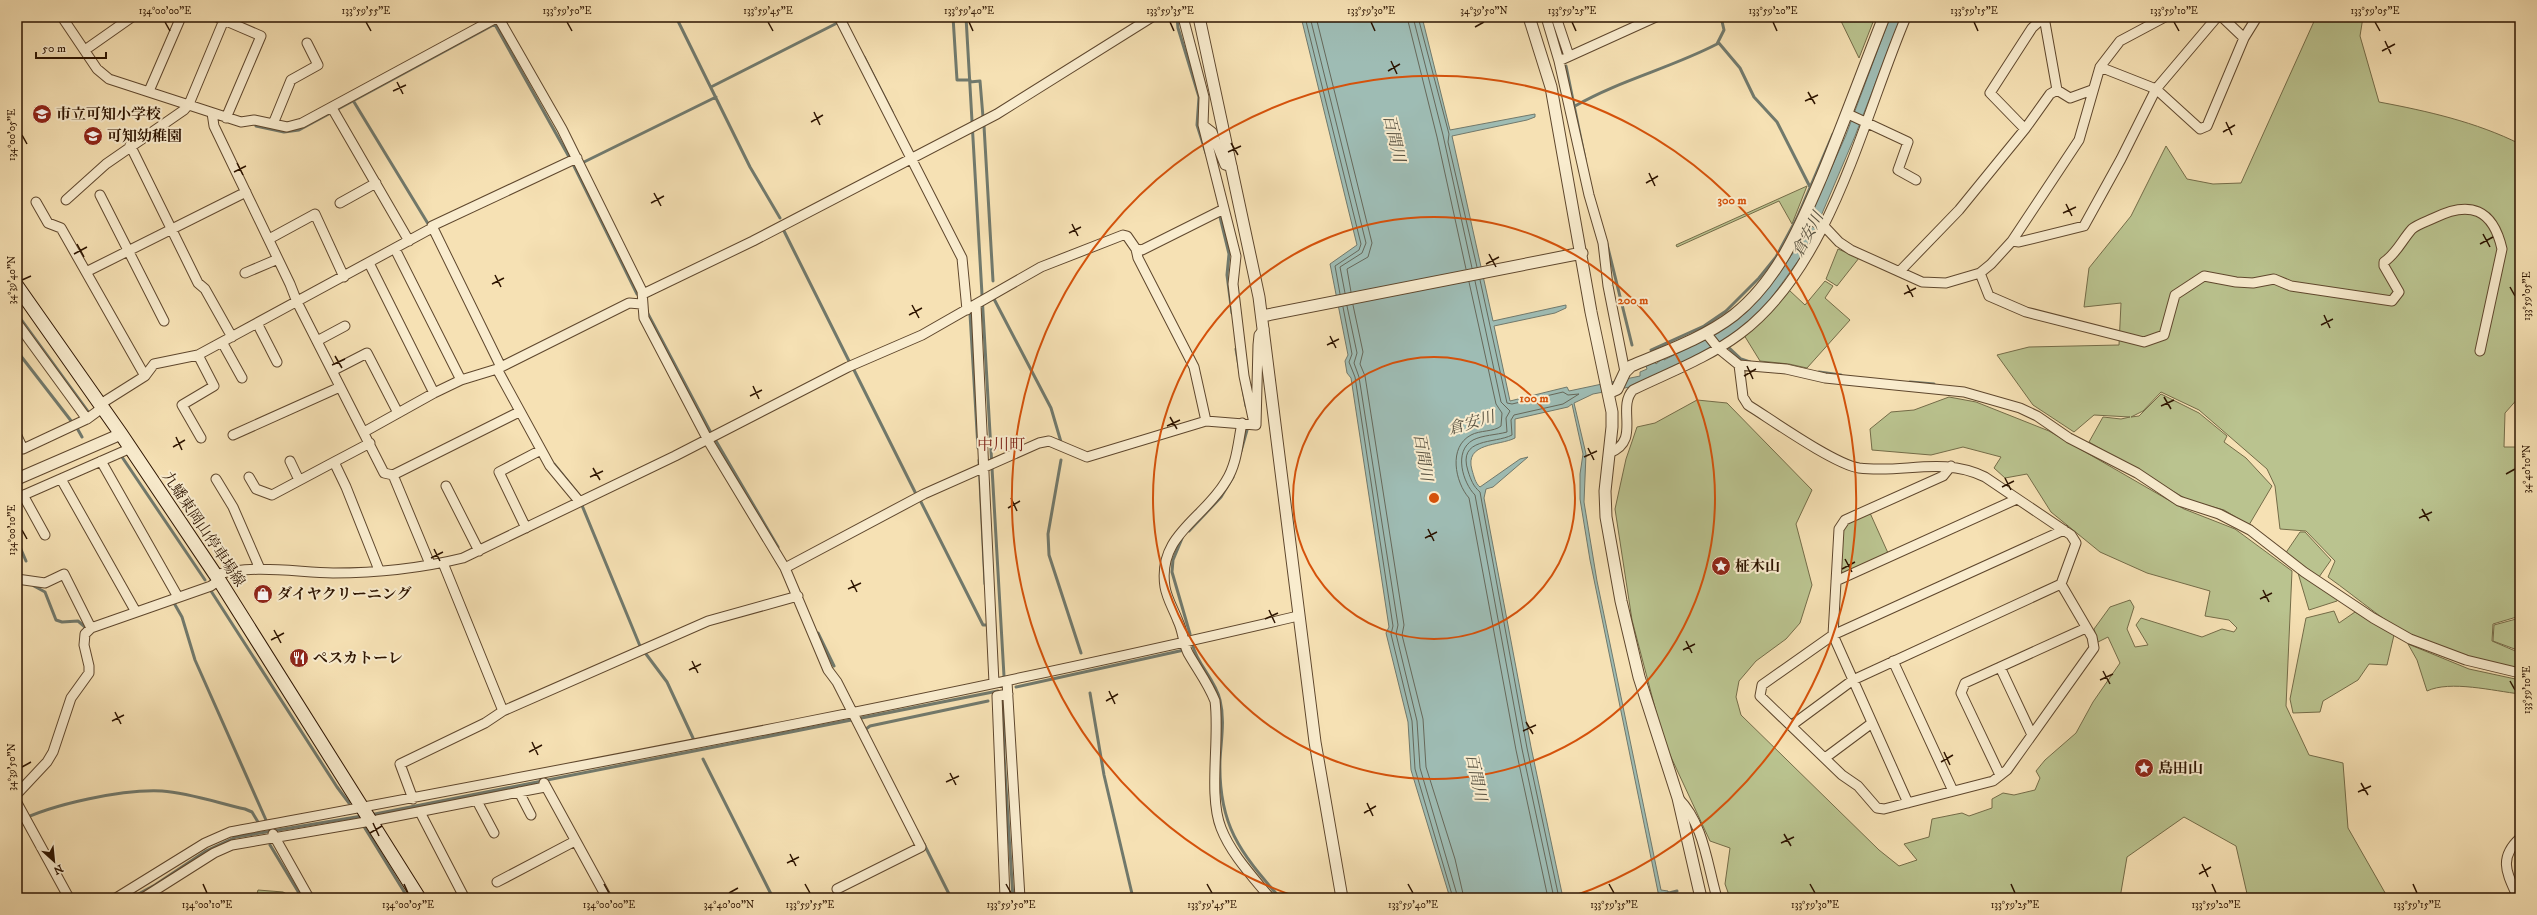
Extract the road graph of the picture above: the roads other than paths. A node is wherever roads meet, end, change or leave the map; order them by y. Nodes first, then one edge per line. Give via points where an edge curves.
1 (62, 17) edge
2 (132, 17) edge
3 (181, 17) edge
4 (1152, 17) edge
5 (1183, 17) edge
6 (1199, 17) edge
7 (1529, 17) edge
8 (1546, 17) edge
9 (1556, 17) edge
10 (1656, 17) edge
11 (1884, 17) edge
12 (1906, 17) edge
13 (2165, 17) edge
14 (2217, 17) edge
15 (2222, 17) edge
16 (2257, 17) edge
17 (2043, 18) edge
18 (221, 19) edge
19 (495, 19) edge
20 (840, 20) edge
21 (2244, 38) junction
22 (307, 43) dead end
23 (85, 50) junction
24 (1569, 56) junction
25 (1559, 61) junction
26 (2100, 67) junction
27 (2156, 89) junction
28 (2057, 90) junction
29 (2092, 90) junction
30 (149, 91) junction
31 (189, 104) junction
32 (334, 111) junction
33 (212, 113) junction
34 (1850, 115) junction
35 (226, 118) junction
36 (1866, 122) junction
37 (273, 124) junction
38 (1203, 125) junction
39 (2025, 129) junction
40 (130, 145) junction
41 (912, 159) junction
42 (573, 160) junction
43 (1232, 167) junction
44 (1916, 180) dead end
45 (376, 183) junction
46 (246, 192) junction
47 (100, 195) dead end
48 (66, 200) dead end
49 (36, 202) dead end
50 (340, 203) dead end
51 (1220, 211) junction
52 (1806, 219) junction
53 (1823, 225) junction
54 (171, 228) junction
55 (431, 228) junction
56 (268, 239) junction
57 (409, 241) junction
58 (2012, 241) junction
59 (395, 249) junction
60 (1136, 249) junction
61 (128, 250) junction
62 (1582, 252) junction
63 (278, 259) junction
64 (369, 263) junction
65 (86, 272) junction
66 (1900, 272) junction
67 (245, 273) dead end
68 (1980, 273) junction
69 (344, 277) junction
70 (17, 286) edge
71 (643, 294) junction
72 (297, 302) junction
73 (981, 302) junction
74 (641, 304) junction
75 (967, 310) junction
76 (1262, 316) junction
77 (164, 322) dead end
78 (17, 323) edge
79 (257, 323) junction
80 (345, 326) dead end
81 (1264, 328) junction
82 (1706, 333) junction
83 (232, 336) junction
84 (222, 342) junction
85 (317, 342) junction
86 (1723, 345) junction
87 (2480, 351) dead end
88 (198, 355) junction
89 (277, 362) dead end
90 (1739, 365) junction
91 (499, 368) junction
92 (332, 371) junction
93 (1625, 372) junction
94 (145, 376) junction
95 (242, 378) dead end
96 (461, 380) junction
97 (340, 387) junction
98 (434, 392) junction
99 (1608, 393) junction
100 (101, 406) junction
101 (519, 412) junction
102 (398, 413) junction
103 (87, 419) junction
104 (1206, 421) junction
105 (1242, 423) junction
106 (1254, 425) junction
107 (364, 432) junction
108 (121, 434) junction
109 (233, 435) dead end
110 (17, 436) edge
111 (201, 438) dead end
112 (708, 439) junction
113 (370, 444) junction
114 (131, 448) junction
115 (541, 450) junction
116 (1609, 453) junction
117 (101, 461) junction
118 (290, 461) dead end
119 (334, 462) junction
120 (1951, 466) junction
121 (983, 467) junction
122 (393, 475) junction
123 (249, 477) dead end
124 (17, 478) edge
125 (61, 479) junction
126 (216, 479) dead end
127 (299, 480) junction
128 (446, 486) dead end
129 (20, 497) edge
130 (2017, 499) junction
131 (580, 501) junction
132 (526, 528) junction
133 (2064, 530) junction
134 (45, 535) dead end
135 (479, 552) junction
136 (442, 563) junction
137 (430, 564) junction
138 (785, 568) junction
139 (260, 569) junction
140 (379, 570) junction
141 (217, 577) junction
142 (17, 579) edge
143 (1836, 581) junction
144 (2061, 584) junction
145 (798, 596) junction
146 (178, 597) junction
147 (136, 612) junction
148 (1298, 616) junction
149 (91, 628) junction
150 (2086, 628) junction
151 (1833, 635) junction
152 (1186, 647) junction
153 (1893, 661) junction
154 (2000, 667) junction
155 (2520, 674) edge
156 (1853, 680) junction
157 (1007, 682) junction
158 (994, 683) junction
159 (1008, 694) junction
160 (503, 711) junction
161 (854, 717) junction
162 (1872, 723) junction
163 (1792, 725) junction
164 (2032, 735) junction
165 (1825, 758) junction
166 (2000, 776) junction
167 (543, 781) junction
168 (1953, 791) junction
169 (519, 792) junction
170 (17, 794) edge
171 (1678, 798) junction
172 (413, 799) junction
173 (477, 801) junction
174 (17, 803) edge
175 (1908, 803) junction
176 (420, 812) junction
177 (531, 815) dead end
178 (365, 818) junction
179 (273, 831) junction
180 (494, 833) dead end
181 (2520, 838) edge
182 (575, 841) junction
183 (497, 882) dead end
184 (837, 889) dead end
185 (133, 893) edge
186 (462, 894) dead end
187 (69, 898) edge
188 (116, 898) edge
189 (143, 898) edge
190 (310, 898) edge
191 (419, 898) edge
192 (607, 898) edge
193 (1005, 898) edge
194 (1020, 898) edge
195 (1270, 898) edge
196 (1342, 898) edge
197 (1701, 898) edge
198 (1717, 898) edge
199 (2518, 898) edge

1 - 23 street
2 - 23 street
3 - 30 street
4 - 41 street via 1048,84
5 - 38 street via 1204,97
6 - 43 street
7 - 62 street via 1551,87
8 - 25 street
9 - 24 street
10 - 24 street
11 - 34 street
12 - 36 street
13 - 26 street via 2120,42
14 - 27 street
15 - 21 street
16 - 21 street
17 - 28 street
17 - 39 street via 2032,28 1990,93
18 - 31 street
18 - 35 street via 261,36
19 - 32 street
19 - 42 street
20 - 41 street
21 - 27 street via 2208,126 2200,129
22 - 37 street via 318,65 291,80
23 - 30 street via 104,76
24 - 25 street
25 - 93 street via 1589,195 1603,243 1608,286
26 - 27 street
26 - 29 street
27 - 58 street via 2084,226 2019,242
28 - 29 street via 2070,98
28 - 39 street via 2050,94
29 - 58 street via 2078,140
30 - 31 street
31 - 33 street
31 - 40 street via 184,110
32 - 37 street via 294,126
32 - 45 street
33 - 35 street
33 - 46 street via 214,126
34 - 36 street
34 - 52 street
35 - 37 street via 241,122 254,120
36 - 44 street via 1908,142 1898,170
36 - 53 street
38 - 43 street via 1212,132 1225,165
38 - 51 street
39 - 66 street via 1959,210
40 - 48 street
40 - 54 street
41 - 71 street
41 - 75 street via 962,258
42 - 55 street
42 - 71 street
43 - 76 street
45 - 50 street
45 - 57 street
46 - 54 street
46 - 56 street
47 - 61 street
49 - 65 street via 48,223 61,228
51 - 60 street via 1142,250
51 - 106 street via 1236,256 1233,284 1244,376
52 - 53 street
52 - 82 street via 1763,287 1735,314
53 - 66 street via 1839,242
53 - 86 street via 1796,275 1771,306
54 - 61 street
54 - 83 street via 198,283 205,289
55 - 57 street
55 - 91 street
56 - 63 street
56 - 69 street via 316,214
57 - 59 street
58 - 68 street
59 - 64 street
59 - 96 street
60 - 73 street via 1127,236 1123,235 1041,267
60 - 104 street via 1138,258 1194,367
61 - 65 street
61 - 77 street
62 - 76 street
62 - 99 street via 1591,312
63 - 67 street
63 - 72 street
64 - 69 street
64 - 98 street
65 - 94 street
66 - 68 street via 1922,282 1946,283
68 - 87 street via 1989,296 2026,312 2144,342 2164,335 2175,295 2204,276 2253,283 2274,279 2291,286 2392,301 2399,292 2384,262 2394,255 2413,229 2450,210 2464,209 2480,212 2491,220 2502,249
69 - 72 street
70 - 100 main road, 九蟠東岡山停車場線
71 - 74 street
72 - 79 street
72 - 85 street
73 - 75 street
73 - 121 street
74 - 91 street via 629,303
74 - 112 street via 644,318
75 - 112 street via 922,335 848,366
76 - 81 street
78 - 103 street
79 - 83 street
79 - 89 street
80 - 85 street
81 - 106 street via 1258,340 1258,410
81 - 148 street
82 - 86 street
82 - 93 street via 1632,366
83 - 84 street
84 - 88 street
84 - 95 street
85 - 92 street
86 - 90 street
86 - 116 street via 1633,390 1626,400 1628,423 1625,440 1618,450
88 - 94 street via 154,364
88 - 111 street via 214,386 182,405
90 - 120 street via 1743,397 1748,405 1845,464 1872,468
90 - 155 street via 1786,370 1825,378 1964,392 2020,408 2037,416 2069,438 2137,473 2179,501 2219,514 2250,530 2304,572 2373,618 2410,639 2466,660
91 - 96 street
91 - 101 street
92 - 97 street
92 - 102 street via 367,353
93 - 99 street via 1617,389
94 - 100 street
96 - 98 street
97 - 107 street
97 - 109 street
98 - 102 street
99 - 116 street via 1612,427
100 - 103 street
100 - 108 main road, 九蟠東岡山停車場線
101 - 115 street
101 - 122 street
102 - 107 street
103 - 110 street via 24,448
104 - 105 street
104 - 121 street via 1087,457 1049,441
105 - 106 street
105 - 152 street via 1232,470 1227,481 1211,502 1180,531 1168,556 1165,587
107 - 113 street
108 - 114 main road, 九蟠東岡山停車場線
108 - 124 street
112 - 131 street
112 - 138 street
113 - 119 street
113 - 122 street via 384,473
114 - 117 street
114 - 141 main road, 九蟠東岡山停車場線
115 - 131 street via 550,466
115 - 132 street via 499,472
116 - 171 street via 1605,491 1606,518 1621,601 1639,677
117 - 125 street
117 - 146 street
118 - 127 street
119 - 127 street
119 - 140 street
120 - 130 street via 1972,471
120 - 143 street via 1943,476 1844,520 1839,529
121 - 138 street via 868,523
121 - 158 street
122 - 137 street
123 - 127 street via 256,490 272,495
125 - 129 street
125 - 147 street
126 - 139 street via 233,507
128 - 135 street
129 - 134 street
130 - 133 street
130 - 143 street
131 - 132 street
132 - 135 street
133 - 144 street via 2076,543
133 - 151 street
135 - 136 street
136 - 137 street
136 - 160 street
137 - 140 street
138 - 145 street
139 - 140 street via 353,573
139 - 141 street via 241,569
141 - 146 street via 211,586
141 - 178 main road, 九蟠東岡山停車場線
142 - 149 street via 45,583 64,574
143 - 151 street
144 - 150 street
144 - 153 street
145 - 160 street via 708,621
145 - 161 street via 812,634
146 - 147 street
147 - 149 street
148 - 152 street
148 - 196 street via 1314,742
149 - 170 street via 85,634 84,645 89,673 68,704 53,752
150 - 154 street
150 - 164 street via 2094,642 2092,654
151 - 156 street
151 - 163 street via 1762,685 1760,696
152 - 157 street
152 - 195 street via 1215,701 1217,802 1221,828
153 - 156 street
153 - 168 street
154 - 164 street
154 - 166 street via 1965,683 1961,693
156 - 162 street
156 - 163 street
157 - 158 street
157 - 159 street
158 - 161 street
159 - 193 street via 997,696
159 - 194 street
160 - 172 street via 485,723 400,764
161 - 167 street
161 - 184 street via 920,847
162 - 165 street
162 - 175 street
163 - 165 street
164 - 166 street
165 - 175 street via 1858,786 1878,808
166 - 168 street via 1993,781
167 - 169 street
167 - 172 street
167 - 182 street
168 - 175 street
169 - 173 street
169 - 177 street
171 - 197 street
171 - 198 street via 1688,808 1700,834
172 - 178 street
173 - 176 street
173 - 180 street
174 - 187 street
176 - 178 street
176 - 186 street
178 - 179 street
178 - 179 street
178 - 191 main road, 九蟠東岡山停車場線
179 - 185 street via 230,832 205,843
179 - 189 street via 223,848
179 - 190 street
181 - 199 street via 2507,857 2506,870
182 - 183 street
182 - 192 street
185 - 188 street

